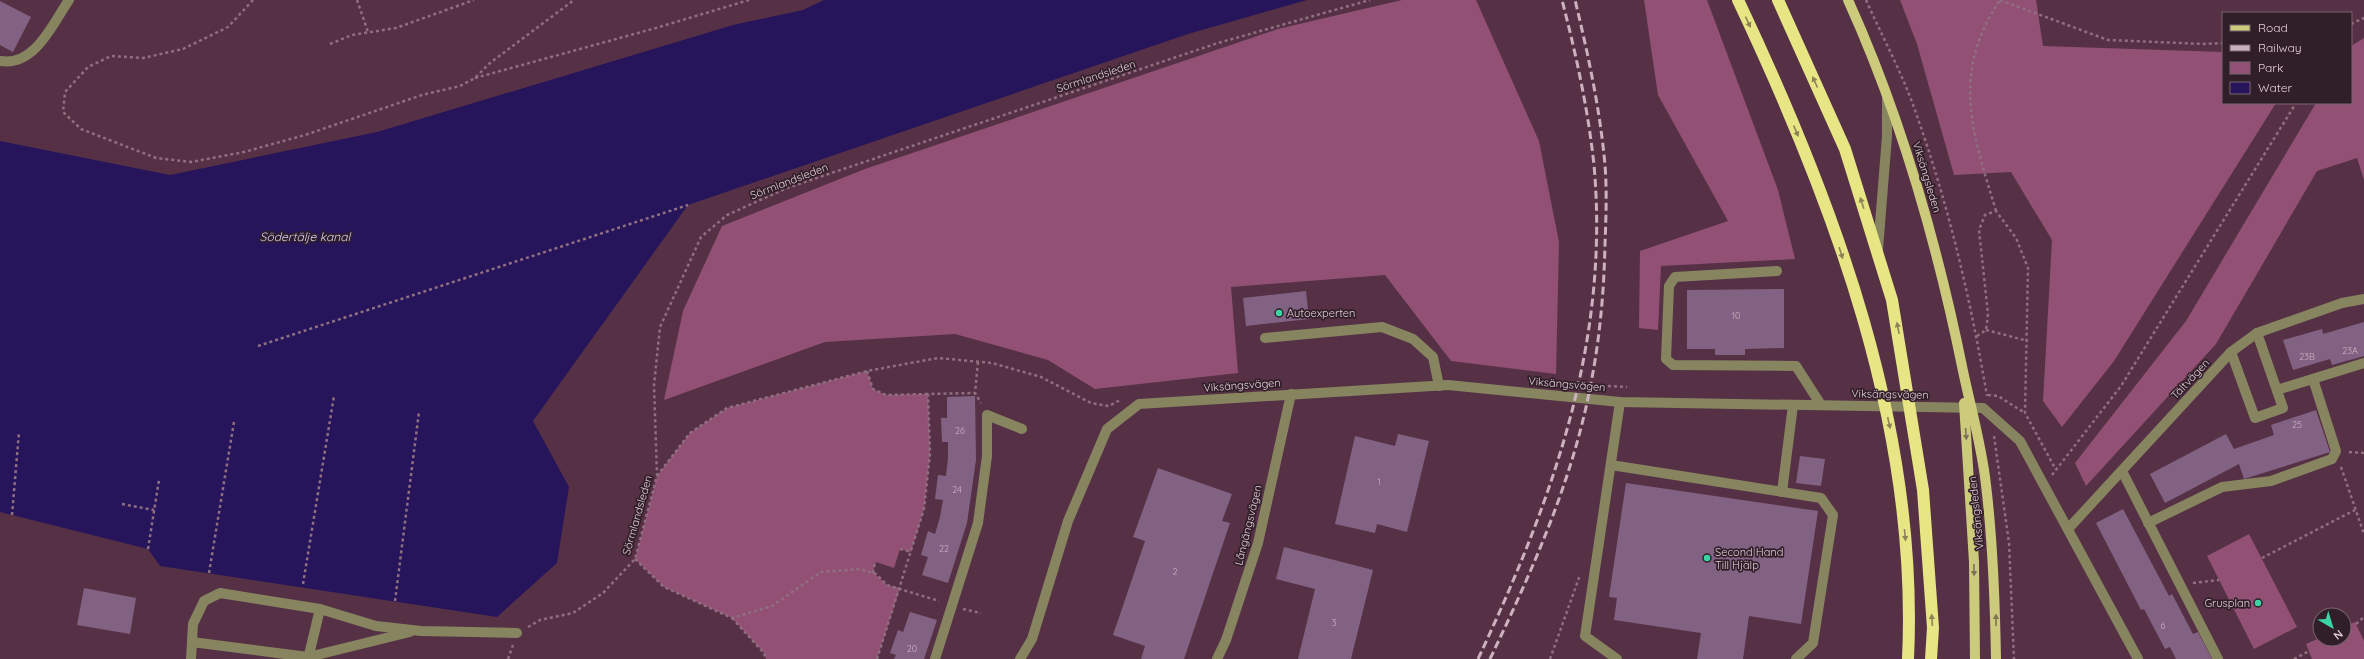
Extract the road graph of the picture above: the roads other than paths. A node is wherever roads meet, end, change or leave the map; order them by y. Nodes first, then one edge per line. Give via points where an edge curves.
1 (69, 0) edge
2 (1738, 0) edge
3 (1778, 0) edge
4 (1848, 0) edge
5 (0, 61) edge
6 (1887, 94) junction
7 (1878, 251) junction
8 (1777, 271) dead end
9 (2364, 299) edge
10 (2257, 333) junction
11 (1265, 338) dead end
12 (2231, 352) junction
13 (2364, 363) edge
14 (1962, 367) junction
15 (2313, 379) junction
16 (1439, 386) junction
17 (2277, 390) junction
18 (1291, 394) junction
19 (1620, 402) junction
20 (1793, 405) junction
21 (1821, 405) junction
22 (1022, 429) dead end
23 (1611, 465) junction
24 (2122, 471) junction
25 (1782, 492) junction
26 (2148, 523) junction
27 (2068, 529) junction
28 (320, 609) junction
29 (416, 630) junction
30 (518, 633) road end
31 (192, 642) junction
32 (308, 658) edge
33 (191, 659) edge
34 (935, 659) edge
35 (1020, 659) edge
36 (1217, 659) edge
37 (1617, 659) edge
38 (1796, 659) edge
39 (1908, 659) edge
40 (1931, 659) edge
41 (1975, 659) edge
42 (1996, 659) edge
43 (2138, 659) edge
44 (2218, 659) edge

1 - 5 street via 54,25 30,52 20,59
2 -> 39 highway via 1813,169 1860,310 1877,372 1891,432 1901,497 1906,554
7 -> 3 highway via 1845,150
4 - 6 main road, Viksängsleden
6 - 7 street via 1887,136
6 - 14 main road, Viksängsleden via 1920,190 1948,299
40 -> 7 highway via 1933,628 1923,490 1905,366 1892,300
8 - 21 street via 1675,278 1669,286 1666,359 1673,365 1796,366
9 - 10 street, Tältvägen via 2342,303
10 - 12 street, Tältvägen
10 - 17 street
11 - 16 street via 1382,327 1413,339 1432,356
12 - 17 street via 2255,418 2283,408
12 - 24 street, Tältvägen
13 - 15 street
14 -> 41 main road, Viksängsleden via 1974,562
42 -> 14 main road, Viksängsleden via 1995,581 1986,483
15 - 17 street
15 - 26 street via 2336,451 2332,459 2271,480 2217,489
16 - 18 street, Viksängsvägen
16 - 19 street, Viksängsvägen
18 - 35 street, Viksängsvägen via 1139,404 1108,428 1068,520 1032,639
18 - 36 street, Långängsvägen via 1258,544 1226,640
19 - 20 street, Viksängsvägen
19 - 23 street
20 - 21 street, Viksängsvägen
20 - 25 street
21 - 27 street, Viksängsvägen via 1983,408 2020,441
22 - 34 street via 987,415 987,456 978,523
23 - 25 street
23 - 37 street via 1585,636
24 - 26 street
24 - 27 street, Tältvägen
25 - 38 street via 1821,498 1833,515 1812,643
26 - 44 street
27 - 43 street, Viksängsvägen
28 - 29 street via 376,626
28 - 31 street via 220,593 204,601 193,624
28 - 32 street
29 - 30 street
29 - 32 street
31 - 32 street
31 - 33 street

